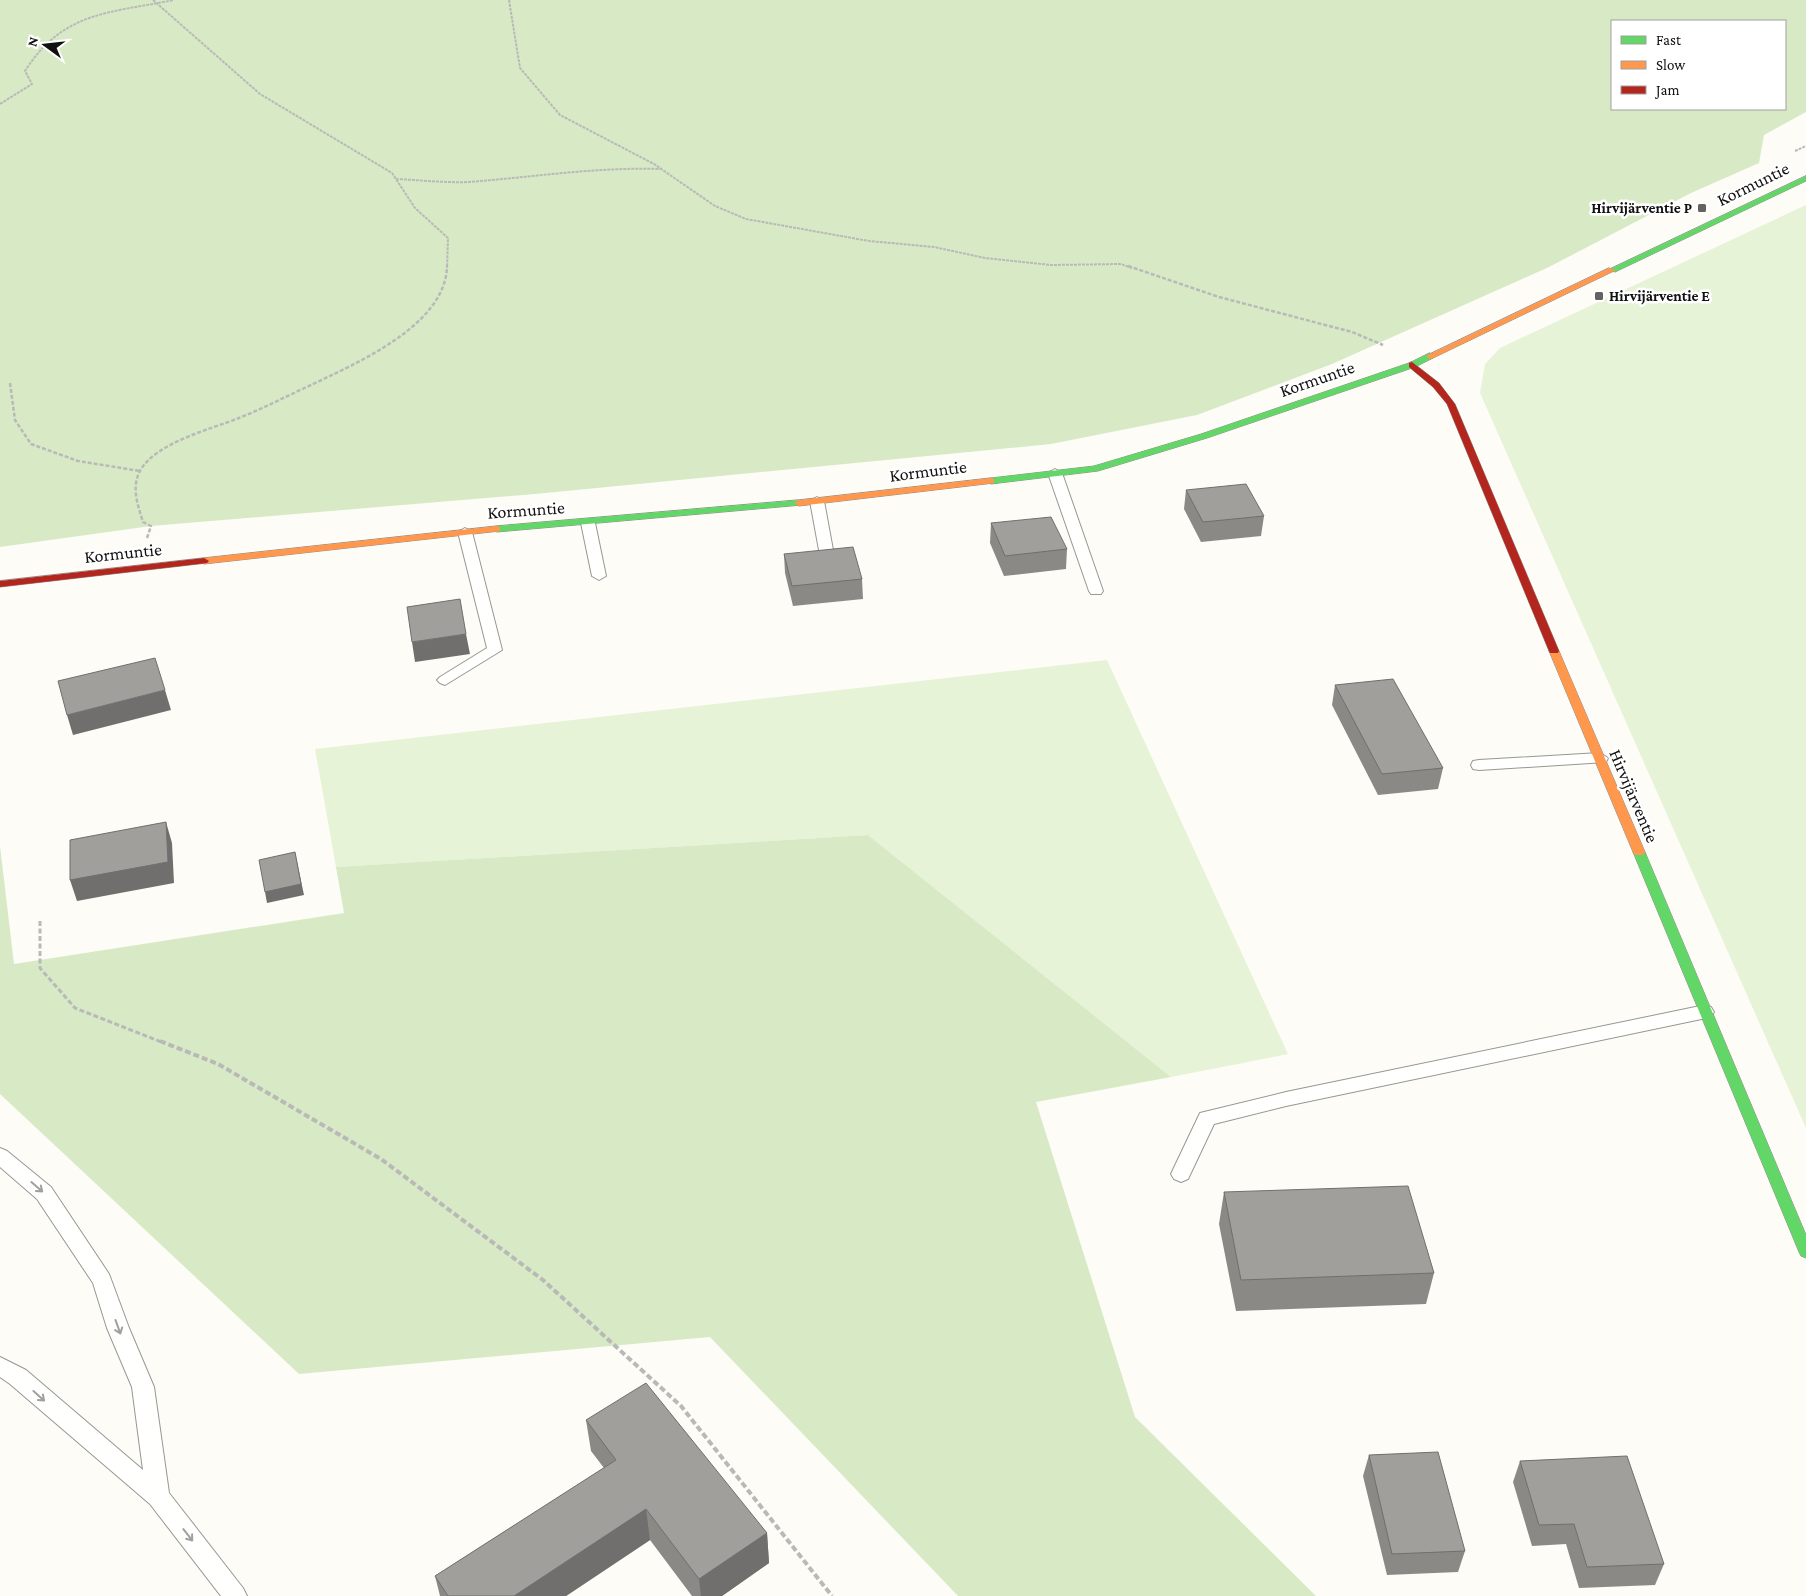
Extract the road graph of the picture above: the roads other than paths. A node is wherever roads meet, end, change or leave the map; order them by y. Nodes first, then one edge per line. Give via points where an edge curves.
1 (1806, 178) edge
2 (1412, 365) junction
3 (1056, 473) junction
4 (817, 501) junction
5 (588, 523) junction
6 (465, 532) junction
7 (826, 550) edge
8 (599, 576) dead end
9 (0, 584) edge
10 (1096, 591) dead end
11 (445, 680) dead end
12 (1600, 758) junction
13 (1478, 765) dead end
14 (1705, 1012) junction
15 (0, 1156) edge
16 (1181, 1174) dead end
17 (1806, 1252) edge
18 (0, 1366) edge
19 (158, 1497) junction
20 (235, 1596) edge

1 - 2 street, Kormuntie
2 - 3 street, Kormuntie via 1160,450 1096,468
2 - 12 street, Hirvijärventie via 1451,404
3 - 4 street, Kormuntie
3 - 10 lane
4 - 5 street, Kormuntie
4 - 7 lane
5 - 6 street, Kormuntie
5 - 8 lane
6 - 9 street, Kormuntie
6 - 11 lane via 495,650
12 - 13 lane
12 - 14 street, Hirvijärventie
14 - 16 lane via 1207,1118
14 - 17 street, Hirvijärventie
15 -> 19 lane via 44,1193 102,1280 143,1387
18 -> 19 lane via 18,1377
19 -> 20 lane

